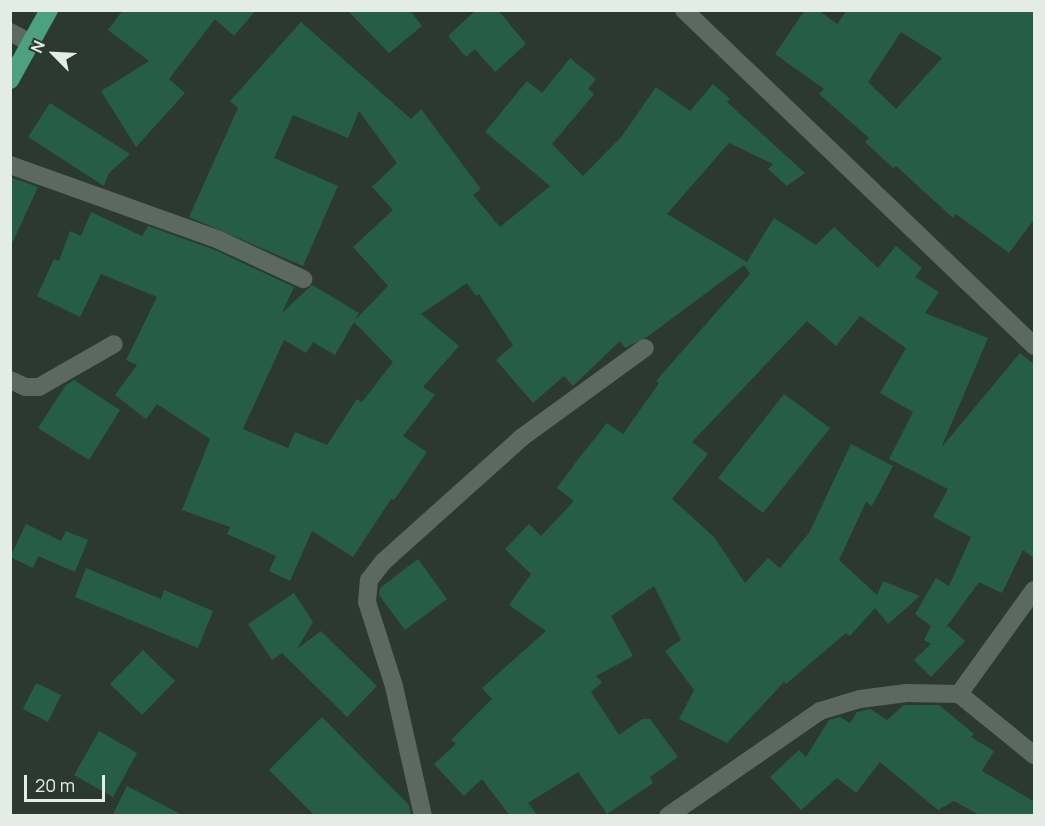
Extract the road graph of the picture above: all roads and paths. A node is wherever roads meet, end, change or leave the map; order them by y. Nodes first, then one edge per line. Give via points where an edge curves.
1 (49, 10) edge
2 (684, 10) edge
3 (10, 32) edge
4 (28, 42) junction
5 (10, 80) edge
6 (10, 165) edge
7 (303, 279) dead end
8 (114, 344) dead end
9 (1035, 346) edge
10 (645, 348) dead end
11 (10, 380) edge
12 (1035, 590) edge
13 (959, 694) junction
14 (1035, 755) edge
15 (423, 816) edge
16 (668, 816) edge

1 - 4 main road
2 - 9 street
3 - 4 street
4 - 5 main road
6 - 7 street via 219,240
8 - 11 street via 39,387 26,387
10 - 15 street via 521,438 383,562 369,580 367,602 394,686
12 - 13 street
13 - 14 street
13 - 16 street via 907,693 860,699 820,711

